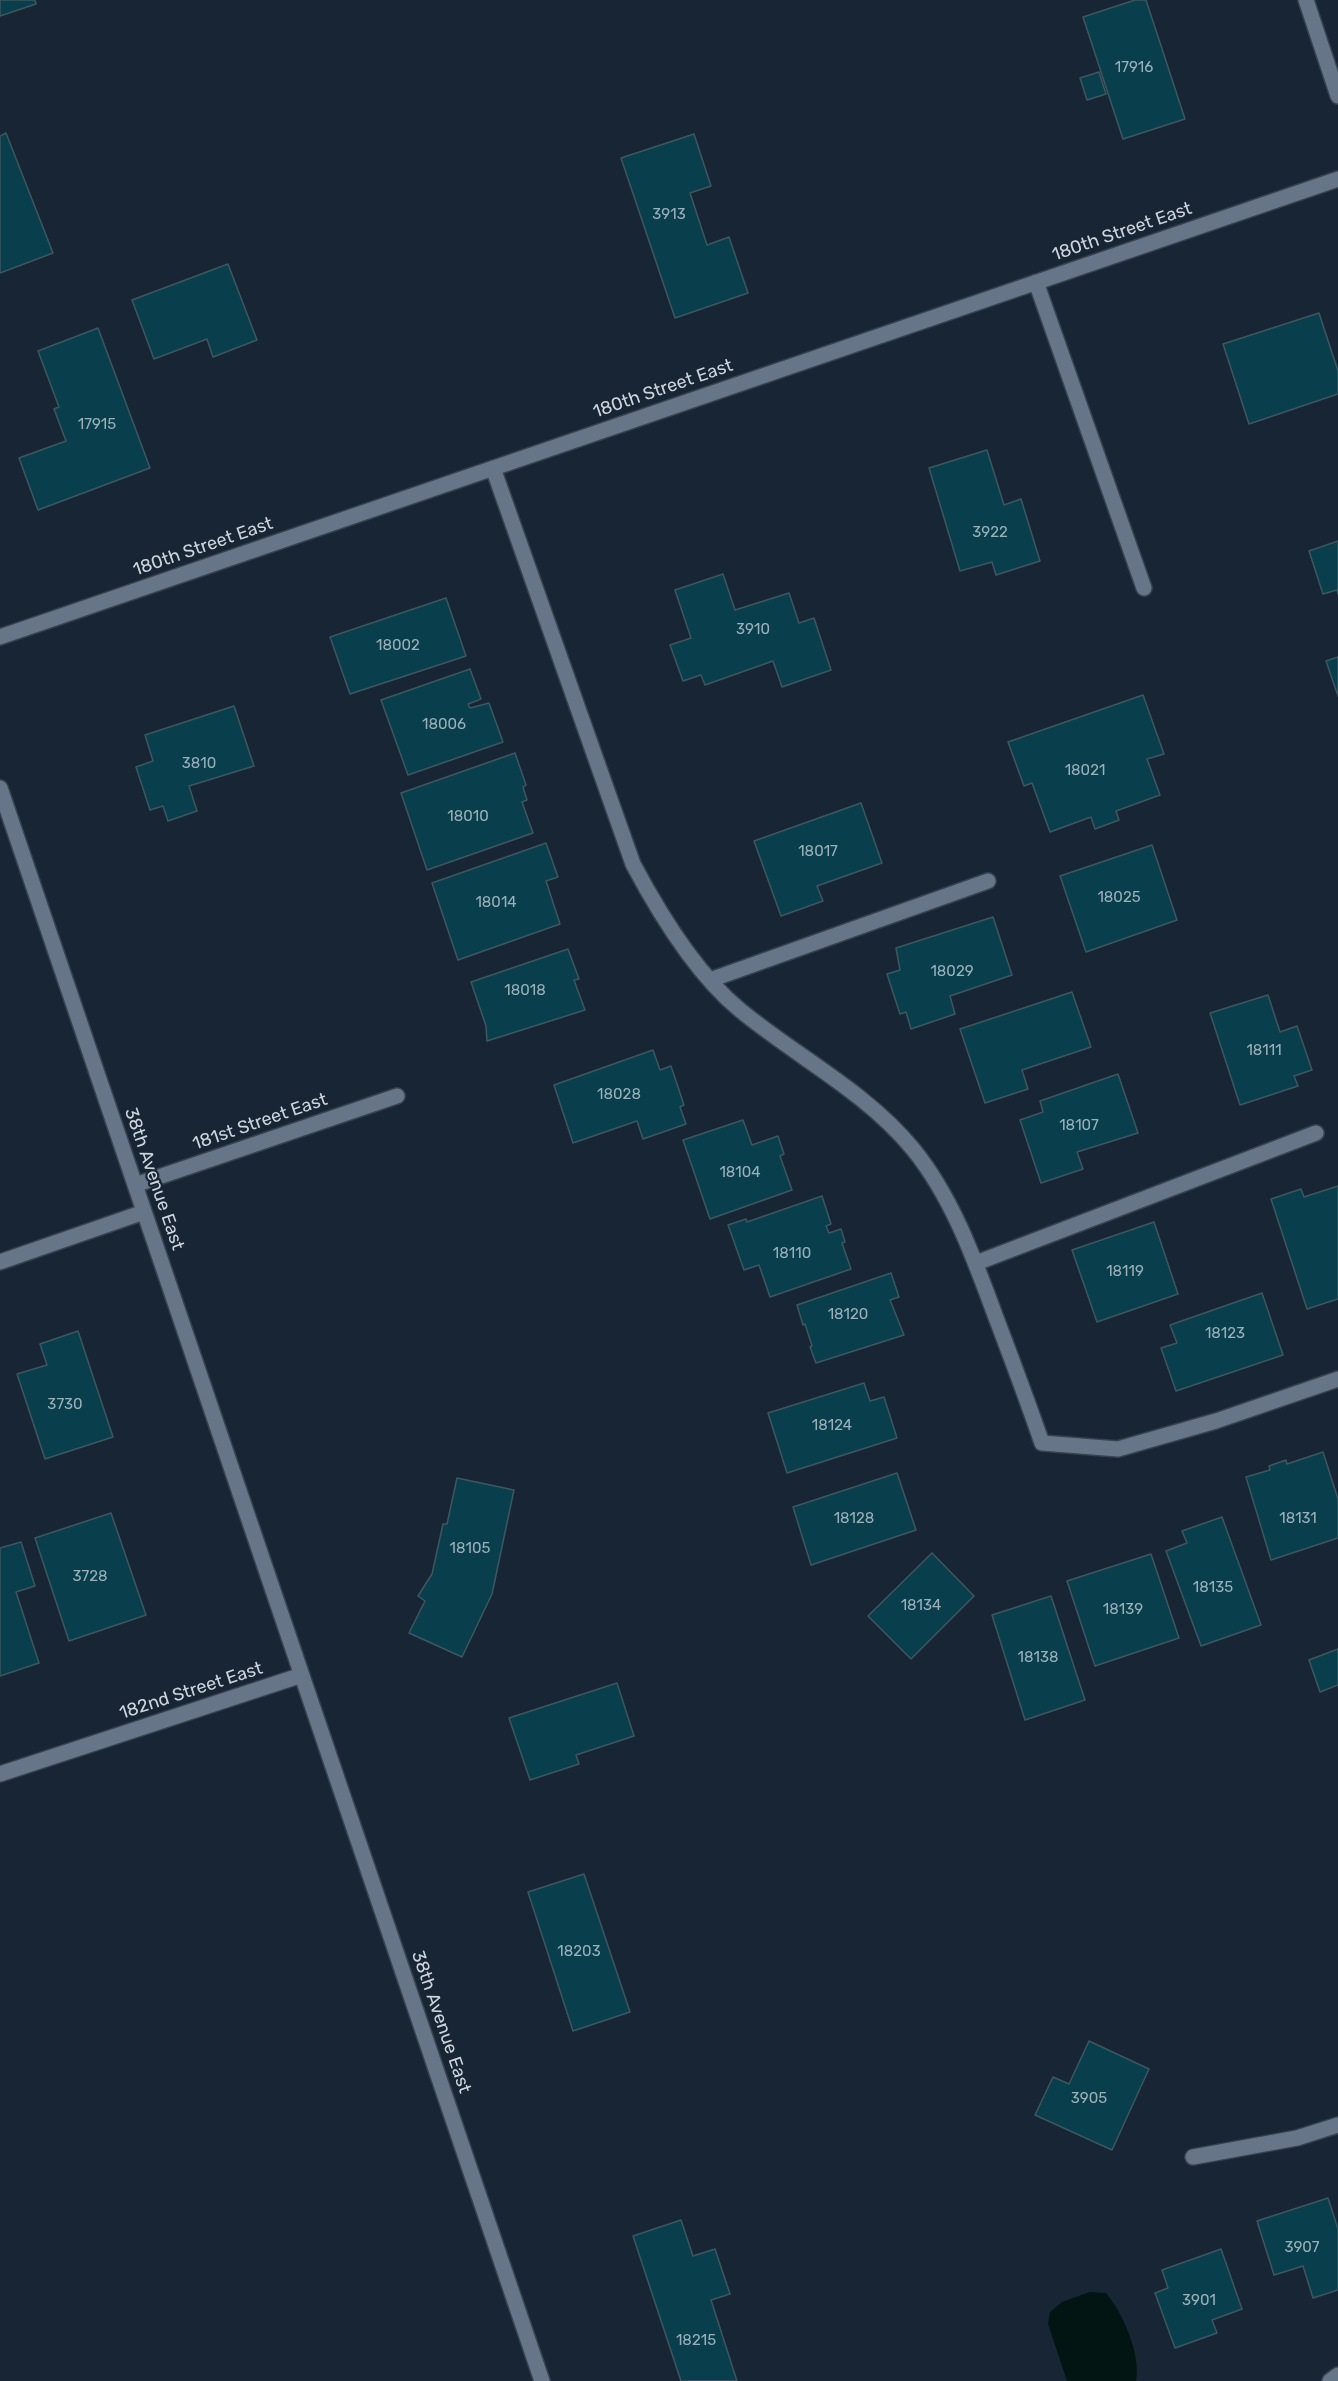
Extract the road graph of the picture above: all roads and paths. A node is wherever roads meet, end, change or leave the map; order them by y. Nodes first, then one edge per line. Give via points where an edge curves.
1 (1306, 0) edge
2 (1338, 96) edge
3 (1338, 179) edge
4 (1036, 282) junction
5 (494, 468) junction
6 (1144, 588) dead end
7 (0, 637) edge
8 (0, 788) edge
9 (988, 881) dead end
10 (710, 980) junction
11 (397, 1096) dead end
12 (1316, 1133) dead end
13 (135, 1185) junction
14 (144, 1212) junction
15 (0, 1262) edge
16 (976, 1263) junction
17 (1338, 1378) edge
18 (302, 1675) junction
19 (0, 1774) edge
20 (1338, 2125) edge
21 (1193, 2157) dead end
22 (1338, 2375) edge
23 (542, 2381) edge
24 (1330, 2381) edge

1 - 2 street
3 - 4 street, 180th Street East
4 - 5 street, 180th Street East
4 - 6 street
5 - 7 street, 180th Street East
5 - 10 street via 633,864 658,911
8 - 13 street, 38th Avenue East
9 - 10 street
10 - 16 street via 739,1009 868,1104 913,1149 945,1196
11 - 13 street, 181st Street East
12 - 16 street
13 - 14 street, 38th Avenue East
14 - 15 street
14 - 18 street, 38th Avenue East
16 - 17 street via 1042,1443 1118,1449 1216,1421
18 - 19 street, 182nd Street East
18 - 23 street, 38th Avenue East
20 - 21 street via 1297,2138
22 - 24 street

